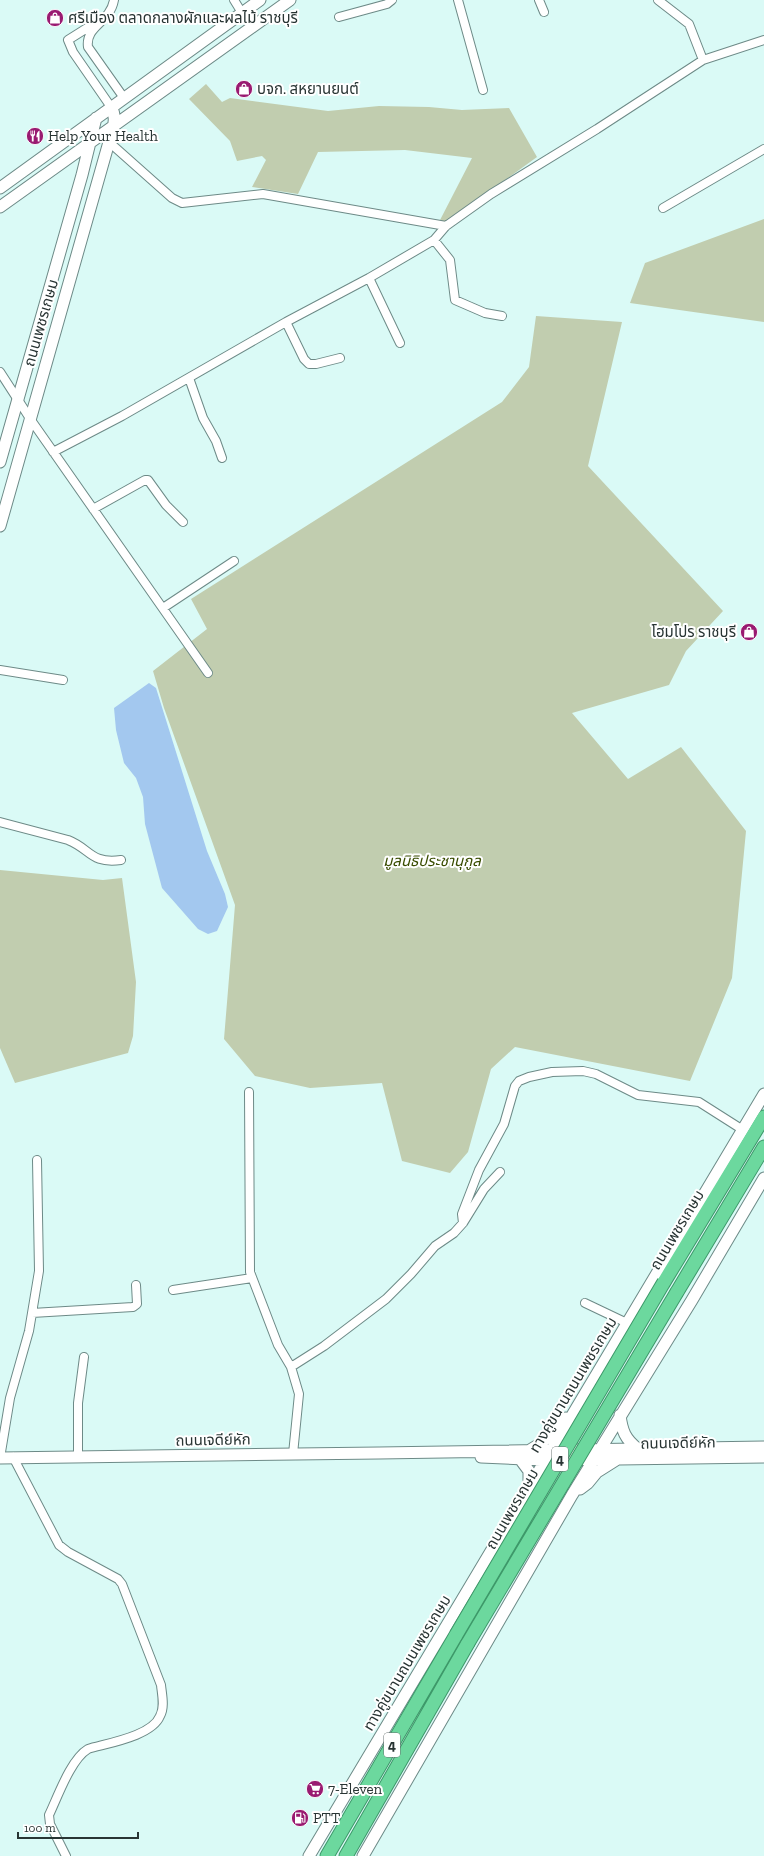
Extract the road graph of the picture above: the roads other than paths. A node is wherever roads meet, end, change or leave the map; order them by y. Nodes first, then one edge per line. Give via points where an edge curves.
1 (114, 0) edge
2 (234, 0) edge
3 (260, 0) edge
4 (290, 0) edge
5 (392, 0) edge
6 (458, 0) edge
7 (539, 0) edge
8 (658, 0) edge
9 (544, 12) dead end
10 (242, 13) junction
11 (338, 17) dead end
12 (100, 23) junction
13 (764, 40) edge
14 (703, 60) junction
15 (483, 90) dead end
16 (124, 98) junction
17 (111, 107) junction
18 (96, 118) junction
19 (112, 128) junction
20 (90, 142) junction
21 (109, 142) junction
22 (764, 149) edge
23 (0, 188) edge
24 (0, 207) edge
25 (663, 208) dead end
26 (446, 226) junction
27 (434, 240) junction
28 (369, 278) junction
29 (502, 316) dead end
30 (286, 322) junction
31 (400, 343) dead end
32 (340, 358) dead end
33 (0, 372) edge
34 (189, 378) junction
35 (18, 399) junction
36 (30, 420) junction
37 (54, 452) junction
38 (222, 458) dead end
39 (0, 462) edge
40 (93, 509) junction
41 (183, 522) dead end
42 (0, 526) edge
43 (234, 562) dead end
44 (163, 608) junction
45 (0, 670) edge
46 (208, 673) dead end
47 (63, 680) dead end
48 (0, 822) edge
49 (120, 860) dead end
50 (248, 1092) dead end
51 (764, 1094) edge
52 (764, 1117) edge
53 (743, 1130) junction
54 (764, 1147) edge
55 (37, 1160) dead end
56 (500, 1172) dead end
57 (764, 1178) edge
58 (463, 1223) junction
59 (252, 1278) junction
60 (136, 1285) dead end
61 (173, 1290) dead end
62 (585, 1303) dead end
63 (32, 1313) junction
64 (627, 1323) junction
65 (84, 1357) dead end
66 (291, 1367) junction
67 (573, 1414) junction
68 (620, 1415) junction
69 (764, 1446) edge
70 (600, 1449) junction
71 (638, 1449) junction
72 (530, 1450) junction
73 (552, 1450) junction
74 (427, 1453) junction
75 (293, 1454) junction
76 (78, 1456) junction
77 (13, 1457) junction
78 (764, 1457) edge
79 (0, 1458) edge
80 (520, 1459) junction
81 (618, 1459) junction
82 (546, 1460) junction
83 (593, 1460) junction
84 (529, 1488) junction
85 (572, 1495) junction
86 (66, 1856) edge
87 (309, 1856) edge
88 (328, 1856) edge
89 (346, 1856) edge
90 (363, 1856) edge

1 - 12 street via 110,13
2 - 10 street
3 - 10 main road
4 - 19 main road
5 - 11 street via 387,4
6 - 15 street
7 - 9 street
8 - 14 street via 689,24
10 - 16 main road
12 - 16 street via 89,34 88,47
12 - 17 street via 68,40 73,52
13 - 14 street
14 - 26 street via 491,194
16 - 17 main road
17 - 18 main road
17 - 19 main road, ถนนเพชรเกษม via 115,114
18 - 20 main road, ถนนเพชรเกษม
18 - 23 main road
19 - 20 main road
19 - 21 main road, ถนนเพชรเกษม
20 - 24 main road
20 - 35 main road, ถนนเพชรเกษม
21 - 26 street via 172,198 182,203 262,194
21 - 36 main road, ถนนเพชรเกษม
22 - 25 street
26 - 27 street
27 - 28 street
27 - 29 street via 450,260 455,300 485,313
28 - 30 street
28 - 31 street
30 - 32 street via 309,364
30 - 34 street
33 - 35 street
34 - 37 street
34 - 38 street via 203,418
35 - 36 street
35 - 39 main road, ถนนเพชรเกษม
36 - 37 street
36 - 42 main road, ถนนเพชรเกษม
37 - 40 street
40 - 41 street via 148,480 166,505
40 - 44 street
43 - 44 street
44 - 46 street
45 - 47 street
48 - 49 street via 74,842 102,861
50 - 59 street
51 - 53 main road, ทางคู่ขนานถนนเพชรเกษม / 4
52 - 88 highway, ถนนเพชรเกษม / 4, bridge via 664,1282
53 - 58 street via 700,1102 638,1095 596,1074 584,1071 552,1072 529,1077 519,1081 515,1086 504,1124 479,1170 462,1214
53 - 64 main road, ทางคู่ขนานถนนเพชรเกษม / 4
54 - 89 highway, ถนนเพชรเกษม / 4, bridge via 468,1643
55 - 63 street via 39,1271
56 - 58 street via 484,1189
57 - 68 main road, 4
58 - 66 street via 454,1233 435,1246 386,1299 324,1346
59 - 61 street
59 - 66 street via 278,1345
60 - 63 street via 137,1304 133,1307
62 - 64 street
63 - 79 street via 10,1398
64 - 67 main road, ทางคู่ขนานถนนเพชรเกษม / 4
65 - 76 street via 78,1403
66 - 75 street via 299,1394
67 - 72 main road via 561,1421 543,1442
67 - 73 main road, ทางคู่ขนานถนนเพชรเกษม / 4
68 - 70 main road, 4
68 - 71 main road via 623,1434
69 - 71 main road, ถนนเจดีย์หัก
70 - 71 main road, ถนนเจดีย์หัก
70 - 73 main road, ถนนเจดีย์หัก
70 - 83 main road, 4
72 - 73 main road, ถนนเจดีย์หัก
72 - 74 main road, ถนนเจดีย์หัก
73 - 82 main road, ทางคู่ขนานถนนเพชรเกษม / 4
74 - 75 main road, ถนนเจดีย์หัก
74 - 80 main road, ถนนเจดีย์หัก
75 - 76 main road, ถนนเจดีย์หัก
76 - 77 main road, ถนนเจดีย์หัก
77 - 79 main road, ถนนเจดีย์หัก
77 - 86 street via 59,1545 122,1584 161,1685 163,1702 160,1717 152,1728 88,1749 81,1753 75,1763 49,1814 50,1824
78 - 81 main road, ถนนเจดีย์หัก
80 - 82 main road, ถนนเจดีย์หัก
80 - 84 main road via 529,1470
81 - 83 main road, ถนนเจดีย์หัก
81 - 85 main road via 597,1472 588,1483
82 - 83 main road, ถนนเจดีย์หัก
82 - 84 main road, ทางคู่ขนานถนนเพชรเกษม / 4
83 - 85 main road, 4
84 - 87 main road, ทางคู่ขนานถนนเพชรเกษม / 4
85 - 90 main road, 4

